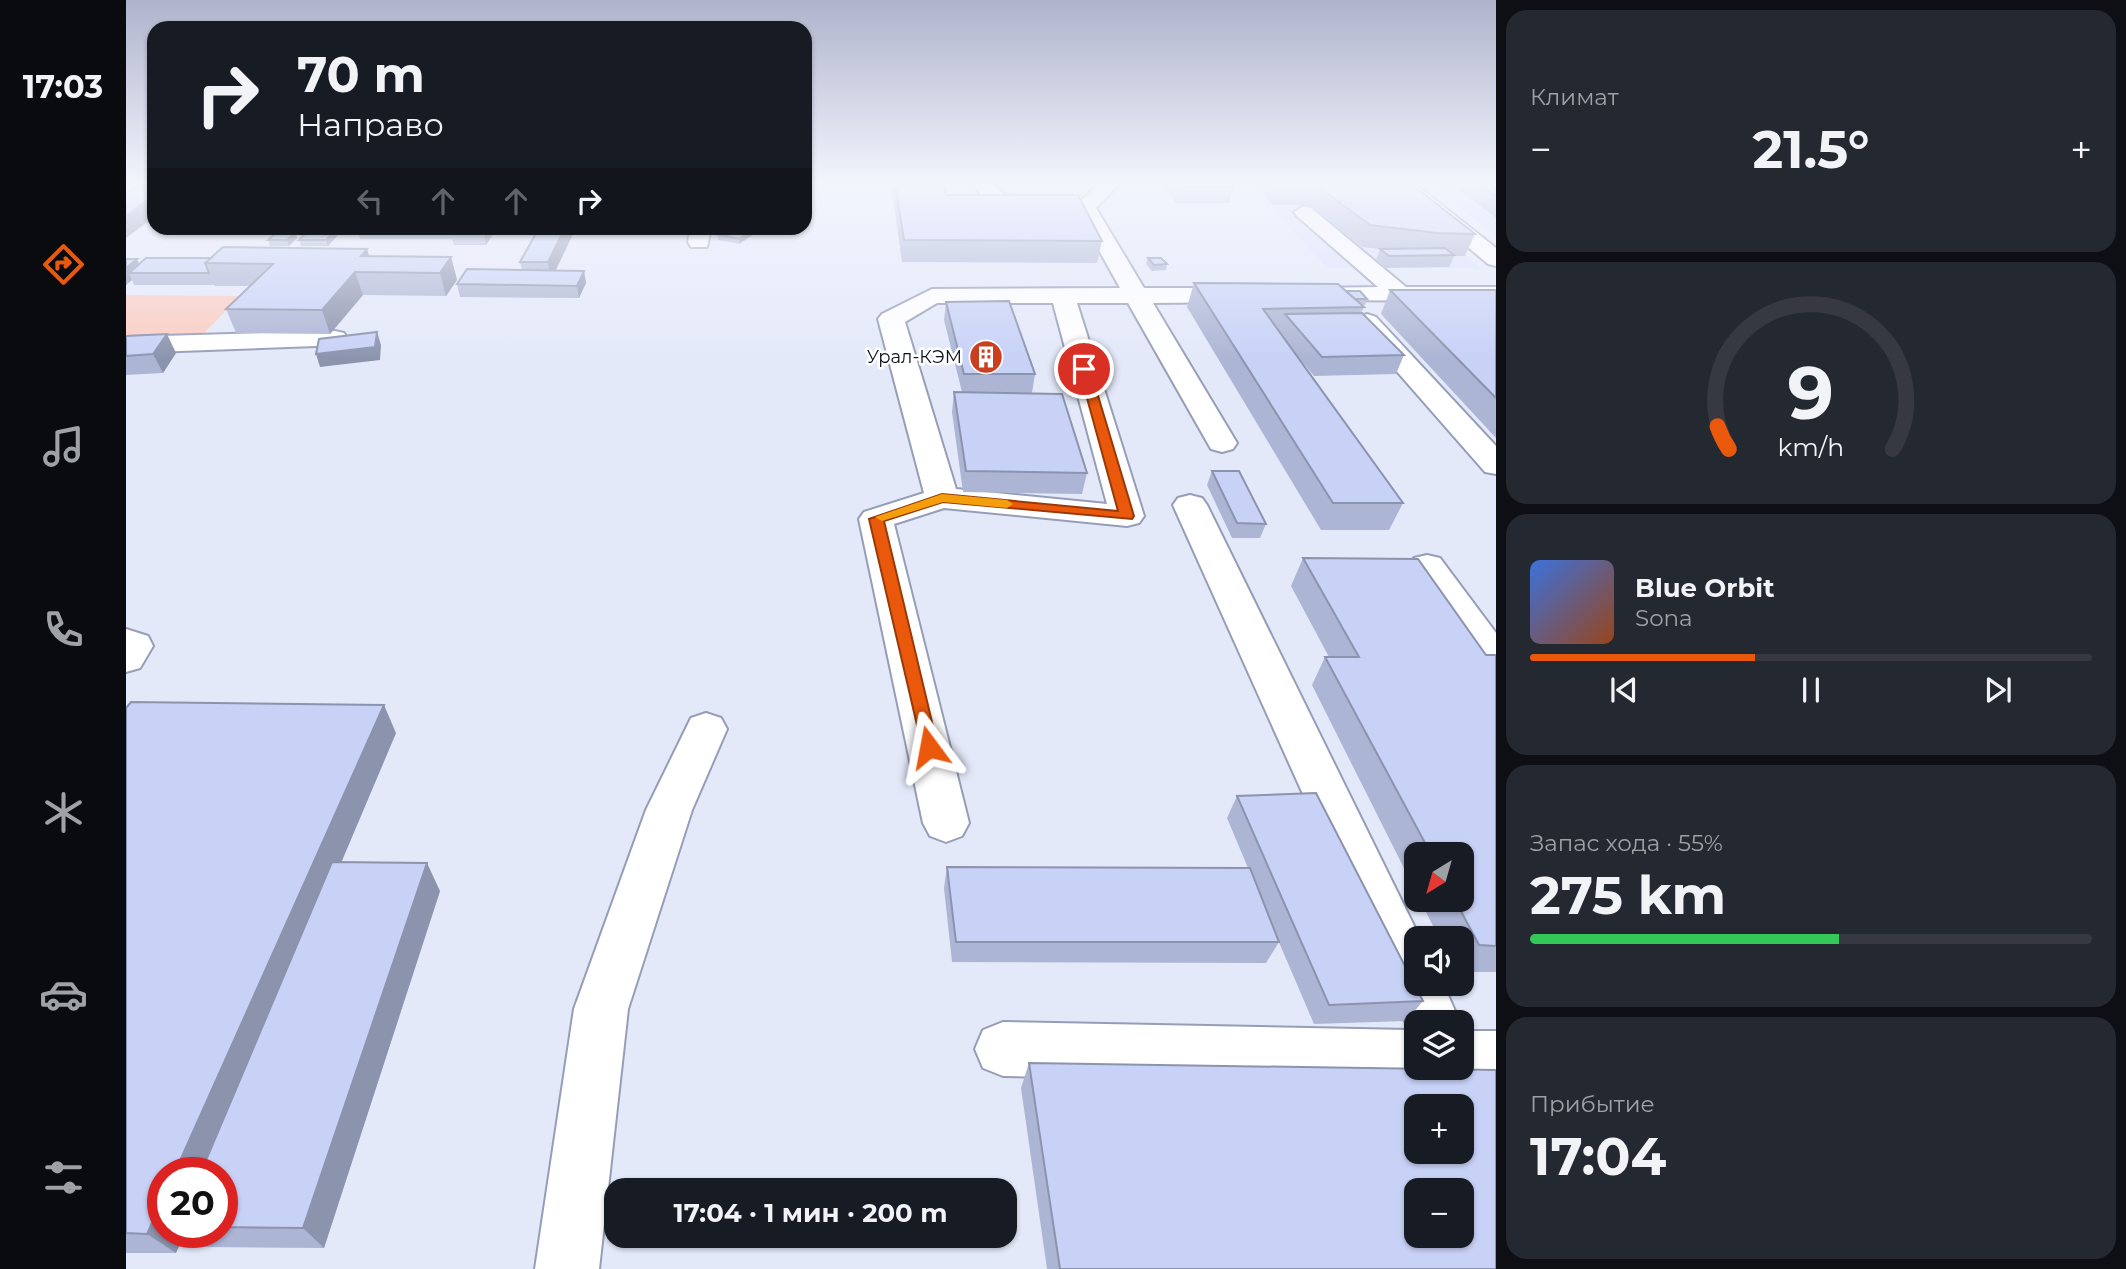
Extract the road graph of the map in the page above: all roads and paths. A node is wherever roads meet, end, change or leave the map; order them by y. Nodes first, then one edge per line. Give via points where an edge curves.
1 (1106, 242) edge
2 (1335, 242) edge
3 (1476, 242) edge
4 (1496, 258) edge
5 (1496, 294) edge
6 (1390, 295) junction
7 (1063, 296) junction
8 (1139, 296) junction
9 (335, 339) edge
10 (126, 345) edge
11 (1222, 443) dead end
12 (1496, 465) edge
13 (942, 498) junction
14 (1190, 505) dead end
15 (1427, 566) edge
16 (126, 642) edge
17 (126, 658) edge
18 (1496, 662) edge
19 (706, 729) dead end
20 (947, 822) dead end
21 (1427, 1010) edge
22 (1003, 1049) dead end
23 (1404, 1058) edge
24 (1474, 1059) edge
25 (1496, 1059) edge
26 (567, 1269) edge

1 - 8 street
2 - 6 street
3 - 4 street
5 - 6 street
6 - 8 street
6 - 12 street via 1360,314
7 - 8 street
7 - 13 street via 932,296 891,319
7 - 13 street via 1127,516
8 - 11 street
9 - 10 street
13 - 20 street via 876,519
14 - 21 street
15 - 18 street
16 - 17 street via 134,646
19 - 26 street via 669,810 601,1009
22 - 23 street
24 - 25 street

